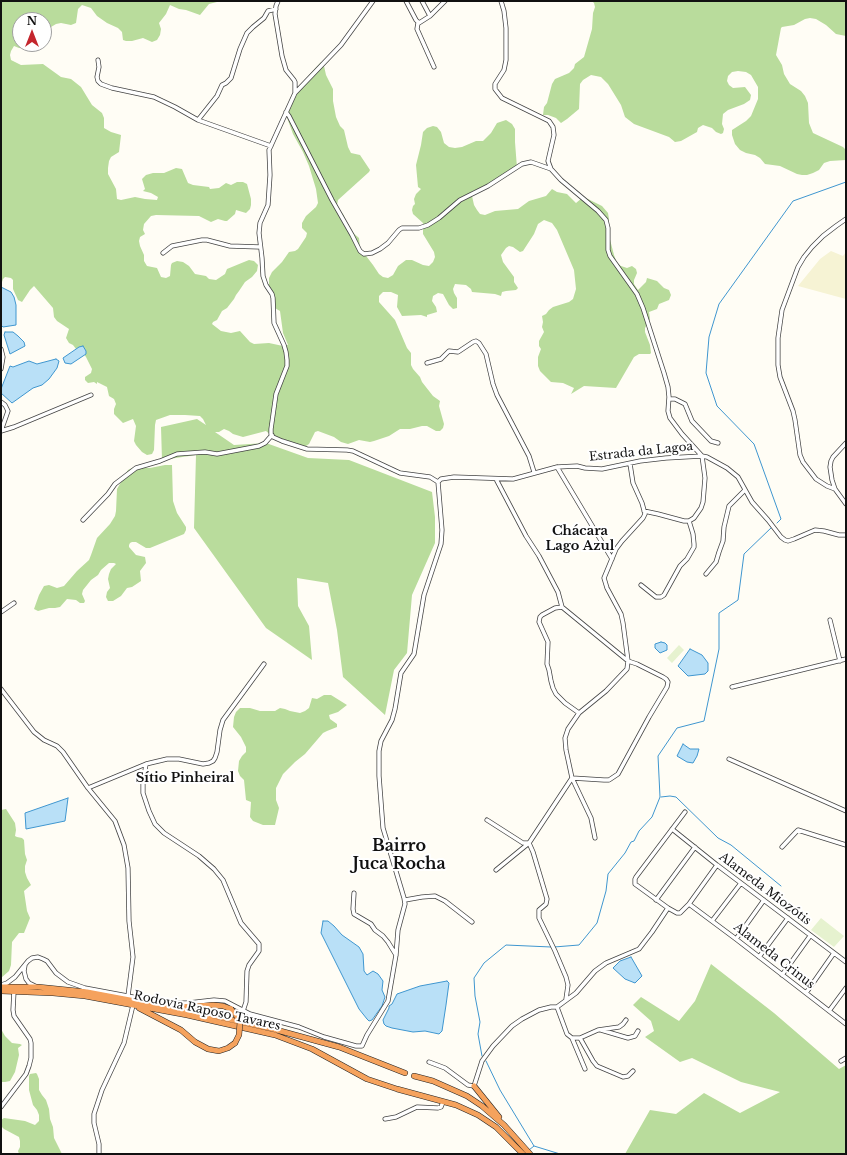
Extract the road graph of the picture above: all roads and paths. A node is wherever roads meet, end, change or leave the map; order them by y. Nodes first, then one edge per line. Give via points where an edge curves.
1 (278, 1) edge
2 (373, 1) edge
3 (406, 1) edge
4 (422, 1) edge
5 (445, 1) edge
6 (501, 1) edge
7 (276, 9) junction
8 (430, 16) junction
9 (418, 23) junction
10 (98, 60) dead end
11 (434, 67) dead end
12 (295, 93) junction
13 (286, 112) junction
14 (198, 120) junction
15 (271, 146) junction
16 (551, 169) junction
17 (846, 219) edge
18 (260, 247) junction
19 (163, 253) dead end
20 (1, 348) edge
21 (427, 363) dead end
22 (1, 369) edge
23 (91, 395) dead end
24 (669, 399) junction
25 (1, 402) edge
26 (1, 431) edge
27 (272, 435) junction
28 (718, 443) dead end
29 (846, 443) edge
30 (702, 456) junction
31 (630, 464) junction
32 (557, 467) junction
33 (534, 472) junction
34 (496, 479) junction
35 (438, 482) junction
36 (835, 489) junction
37 (745, 490) junction
38 (846, 504) edge
39 (644, 511) junction
40 (83, 520) dead end
41 (689, 522) junction
42 (846, 535) edge
43 (612, 559) junction
44 (706, 574) dead end
45 (641, 585) dead end
46 (14, 603) dead end
47 (562, 607) junction
48 (1, 612) edge
49 (830, 620) dead end
50 (846, 659) edge
51 (628, 661) junction
52 (840, 661) junction
53 (264, 664) dead end
54 (732, 687) dead end
55 (1, 689) edge
56 (579, 713) junction
57 (729, 759) dead end
58 (146, 764) junction
59 (572, 778) junction
60 (88, 788) junction
61 (846, 810) edge
62 (685, 812) dead end
63 (487, 820) dead end
64 (672, 829) junction
65 (595, 838) dead end
66 (529, 843) junction
67 (846, 845) edge
68 (695, 847) junction
69 (782, 847) dead end
70 (717, 865) junction
71 (496, 870) dead end
72 (741, 883) junction
73 (354, 893) dead end
74 (405, 900) junction
75 (656, 900) junction
76 (764, 900) junction
77 (689, 904) junction
78 (668, 908) junction
79 (788, 918) junction
80 (712, 921) junction
81 (472, 922) dead end
82 (810, 936) junction
83 (736, 939) junction
84 (834, 953) junction
85 (396, 955) junction
86 (759, 957) junction
87 (846, 962) edge
88 (25, 964) junction
89 (782, 975) junction
90 (1, 986) edge
91 (38, 987) junction
92 (846, 988) edge
93 (1, 991) edge
94 (14, 991) junction
95 (806, 993) junction
96 (128, 996) junction
97 (566, 999) junction
98 (133, 1005) junction
99 (170, 1007) junction
100 (557, 1007) junction
101 (243, 1011) junction
102 (829, 1011) junction
103 (626, 1020) dead end
104 (846, 1024) edge
105 (598, 1030) junction
106 (638, 1031) dead end
107 (274, 1032) junction
108 (572, 1038) junction
109 (580, 1038) junction
110 (846, 1058) edge
111 (840, 1061) dead end
112 (429, 1062) dead end
113 (585, 1069) dead end
114 (633, 1071) dead end
115 (405, 1073) dead end
116 (414, 1076) dead end
117 (474, 1086) junction
118 (443, 1102) junction
119 (1, 1107) edge
120 (385, 1119) dead end
121 (504, 1124) junction
122 (519, 1146) junction
123 (99, 1154) edge
124 (523, 1154) edge
125 (530, 1154) edge

1 - 7 street
2 - 12 street via 341,45
3 - 9 street
4 - 8 street
5 - 8 street
6 - 16 street via 506,28 506,60 504,70 495,86 502,98 549,121 554,135 548,161
7 - 12 street via 282,56 286,70 295,82
7 - 14 street via 268,11 248,33 231,78 222,84 217,96
8 - 9 street
9 - 11 street via 417,29
10 - 14 street via 97,77 100,84 154,98
12 - 13 street
13 - 15 street
13 - 16 street via 360,252 364,254 380,249 402,228 428,225 460,200 522,164 531,162
14 - 15 street
15 - 18 street via 269,194 267,208 260,223
16 - 24 street via 606,220 610,256 637,294 643,308 668,387
17 - 36 street via 812,247 798,267 782,310 778,338 780,377 793,411 800,455 816,479
18 - 19 street via 230,246 202,240 172,246
18 - 27 street via 263,276 273,298 274,323 284,345 287,360 273,404
20 - 22 street
21 - 33 street via 441,359 449,351 458,352 473,342 479,342 486,354 497,395 529,456
23 - 26 street
24 - 28 street via 685,404 692,421 710,442
24 - 30 street via 670,418
25 - 26 street via 8,411
27 - 35 street via 307,449 353,451 400,473 430,477
27 - 40 street via 258,446 217,454 177,454 136,468 115,484
29 - 36 street via 831,461
30 - 31 street, Estrada da Lagoa
30 - 37 street, Estrada da Lagoa via 733,473
30 - 41 street via 705,478 703,502
31 - 32 street, Estrada da Lagoa via 602,469
31 - 39 street via 633,483
32 - 33 street, Estrada da Lagoa
32 - 43 street
33 - 34 street, Estrada da Lagoa via 519,478
34 - 35 street, Estrada da Lagoa via 454,477
34 - 47 street via 558,592
35 - 74 street via 441,544 424,594 414,654 399,678 393,715 379,751 383,828
36 - 38 street
37 - 42 street, Estrada da Lagoa via 752,502 785,540 794,540 815,530
37 - 44 street via 729,506 723,541 716,562
39 - 41 street
39 - 43 street via 643,518 619,545
41 - 45 street via 694,547 664,595 656,597
43 - 51 street via 605,582 621,614
46 - 48 street
47 - 51 street
47 - 56 street via 542,615 539,622 548,642 547,664 553,688 565,703
49 - 52 street
50 - 52 street
51 - 56 street via 627,669 606,691
51 - 59 street via 666,679 668,687 618,774 609,780
52 - 54 street
53 - 58 street via 223,720 218,752 213,761 203,764 167,758
55 - 60 street via 34,732 63,752
56 - 59 street via 568,729 566,738
57 - 61 street
58 - 60 street
58 - 101 street via 143,793 155,824 214,869 223,880 241,923 259,944 259,951 247,971 246,1002
59 - 65 street via 591,818
59 - 66 street
60 - 96 street via 115,821 127,857 133,957
62 - 64 street
63 - 66 street via 523,843
64 - 68 street, Alameda Miozótis
64 - 75 street via 635,879 635,884
66 - 71 street
66 - 97 street via 547,899 546,904 539,910 539,918 568,984
67 - 69 street via 798,830
68 - 70 street, Alameda Miozótis
68 - 75 street
70 - 72 street, Alameda Miozótis
70 - 77 street
72 - 76 street, Alameda Miozótis
72 - 80 street
73 - 85 street via 354,914 372,924
74 - 81 street via 435,896 446,901
74 - 85 street via 398,930
75 - 78 street
76 - 79 street, Alameda Miozótis
76 - 83 street
77 - 78 street via 677,914
77 - 80 street, Alameda Crinus
78 - 97 street via 639,949 606,963
79 - 82 street, Alameda Miozótis
79 - 86 street
80 - 83 street, Alameda Crinus
82 - 84 street, Alameda Miozótis
82 - 89 street
83 - 86 street, Alameda Crinus
84 - 87 street, Alameda Miozótis
84 - 95 street
85 - 101 street via 388,1001 362,1046 324,1037
86 - 89 street, Alameda Crinus
88 - 90 street via 11,981
88 - 91 street via 26,979
88 - 96 street via 38,957 50,964 56,973 68,982
89 - 95 street, Alameda Crinus
90 - 91 highway, Rodovia Raposo Tavares
91 - 99 highway, Rodovia Raposo Tavares via 87,992
92 - 102 street
93 - 94 highway, Rodovia Raposo Tavares
94 - 98 highway, Rodovia Raposo Tavares via 85,996
94 - 119 street via 14,1016 30,1039 30,1058 26,1074
95 - 102 street, Alameda Crinus
96 - 101 street via 174,1004 225,1001
97 - 100 street
98 - 99 highway, bridge via 181,1030 208,1050 219,1051 228,1048 235,1043 239,1035 240,1022 231,1009 213,1005
98 - 107 highway, Rodovia Raposo Tavares
98 - 123 street via 124,1043 94,1114
99 - 107 highway, Rodovia Raposo Tavares
100 - 108 street via 567,1034
100 - 117 street via 539,1010 512,1026 482,1061
102 - 104 street, Alameda Crinus
103 - 105 street via 619,1027
105 - 106 street via 628,1038 636,1036
105 - 109 street
107 - 115 highway, Rodovia Raposo Tavares via 338,1047
107 - 118 highway, Rodovia Raposo Tavares via 367,1079
108 - 109 street
108 - 113 street
109 - 114 street via 597,1066 623,1077
110 - 111 street
112 - 117 street via 445,1068 468,1085
116 - 121 highway, Rodovia Raposo Tavares via 433,1081 466,1096
117 - 121 highway
118 - 120 street via 441,1107 417,1107
118 - 122 highway, Rodovia Raposo Tavares via 468,1110 487,1120
121 - 122 highway, Rodovia Raposo Tavares
122 - 124 highway, Rodovia Raposo Tavares
122 - 125 highway, Rodovia Raposo Tavares

